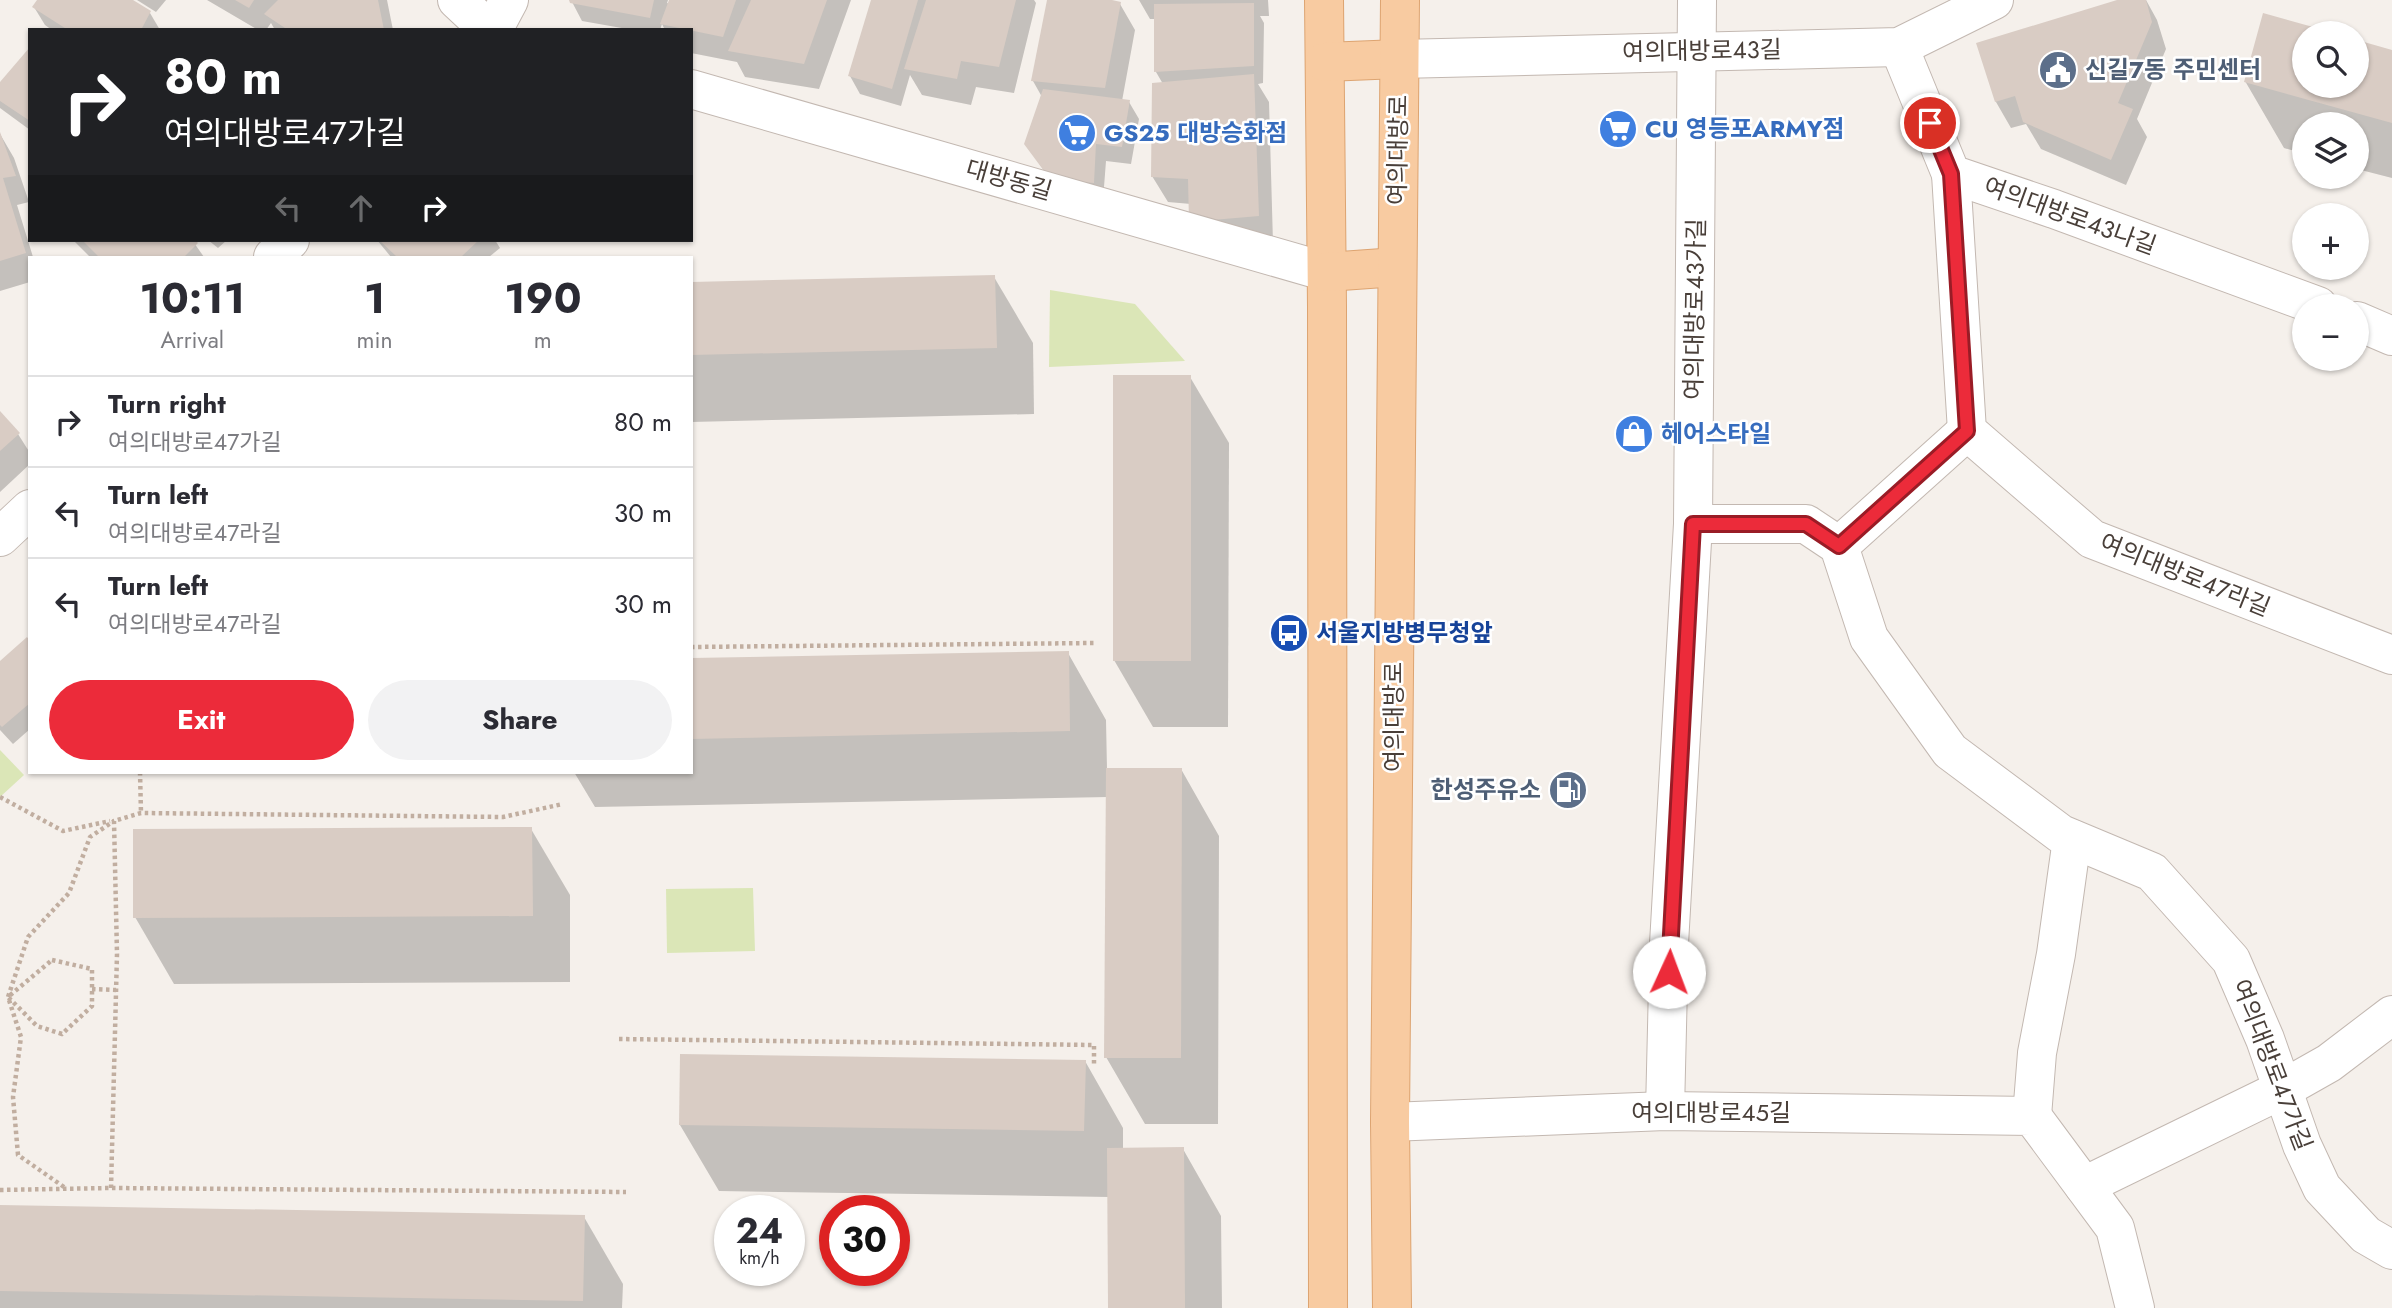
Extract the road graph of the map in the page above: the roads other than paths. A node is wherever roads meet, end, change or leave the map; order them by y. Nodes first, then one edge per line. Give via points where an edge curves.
1 (457, 0) edge
2 (509, 0) edge
3 (1324, 0) edge
4 (1400, 0) edge
5 (1697, 0) edge
6 (1994, 0) edge
7 (489, 28) edge
8 (492, 28) edge
9 (1899, 47) junction
10 (1698, 51) junction
11 (1399, 59) junction
12 (1325, 62) junction
13 (693, 90) edge
14 (1951, 174) junction
15 (288, 242) edge
16 (274, 256) edge
17 (1397, 267) junction
18 (1327, 272) junction
19 (2292, 296) edge
20 (2369, 326) edge
21 (2392, 335) edge
22 (1967, 431) junction
23 (28, 511) edge
24 (1693, 524) junction
25 (0, 537) edge
26 (1839, 546) junction
27 (2392, 655) edge
28 (2072, 839) junction
29 (2392, 1015) edge
30 (2283, 1090) junction
31 (1665, 1111) junction
32 (2032, 1116) junction
33 (1390, 1122) junction
34 (2084, 1186) junction
35 (2392, 1250) edge
36 (1328, 1308) edge
37 (1392, 1308) edge
38 (2135, 1308) edge

1 - 7 street
2 - 8 street
3 - 12 main road
4 - 11 main road, 여의대방로
5 - 10 street, 여의대방로43가길
6 - 9 street, 여의대방로43길
9 - 10 street, 여의대방로43길
9 - 14 street, 여의대방로43나길
10 - 11 street, 여의대방로43길
10 - 24 street, 여의대방로43가길
11 - 12 main road
11 - 17 main road, 여의대방로
12 - 18 main road
13 - 18 street, 대방동길
14 - 19 street, 여의대방로43나길
14 - 22 street
15 - 16 street
17 - 18 main road
17 - 33 main road, 여의대방로
18 - 36 main road
20 - 21 street
22 - 26 street
22 - 27 street, 여의대방로47라길 via 2092,539
23 - 25 street
24 - 26 street via 1806,524
24 - 31 street, 여의대방로43가길 via 1669,944
26 - 28 street, 여의대방로47가길 via 1869,638 1950,751
28 - 30 street, 여의대방로47가길 via 2152,872 2231,960
28 - 32 street via 2037,1053
29 - 30 street via 2329,1063
30 - 34 street
30 - 35 street, 여의대방로47가길 via 2322,1188 2366,1235
31 - 32 street, 여의대방로45길
31 - 33 street, 여의대방로45길
32 - 34 street
33 - 37 main road, 여의대방로
34 - 38 street via 2115,1228

